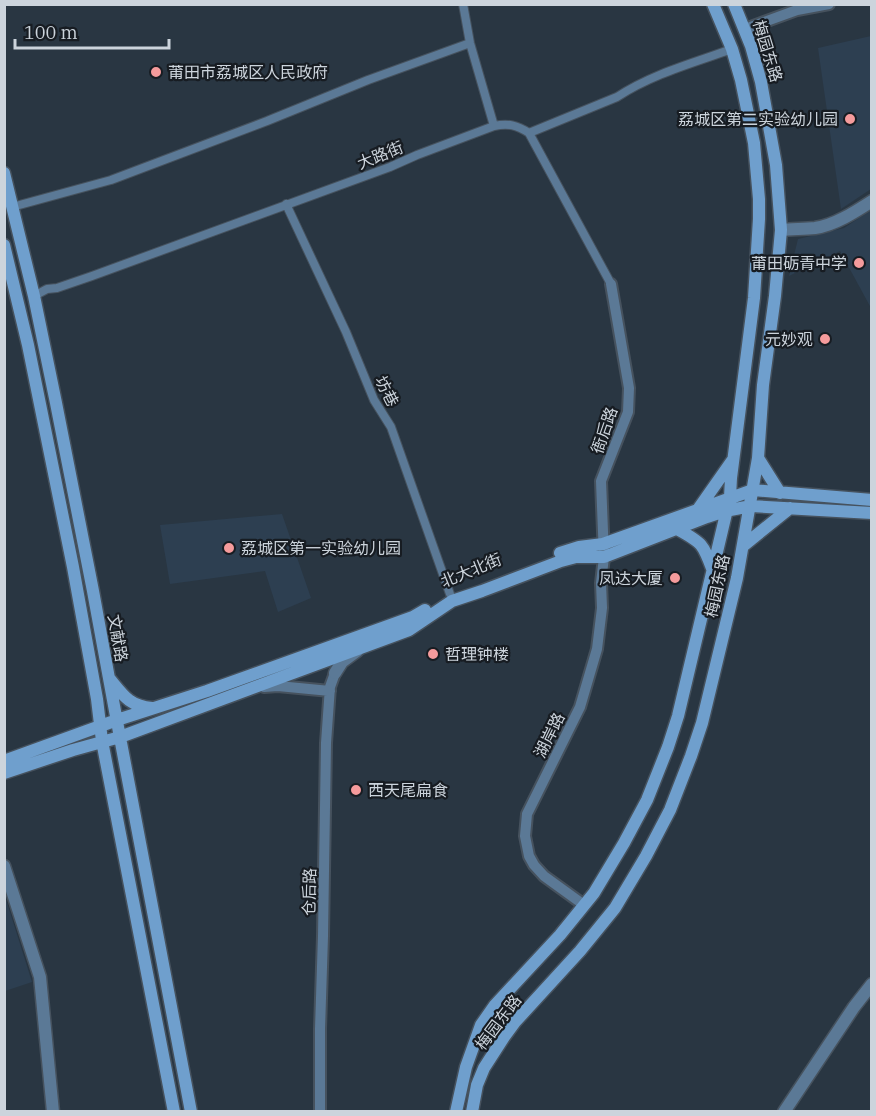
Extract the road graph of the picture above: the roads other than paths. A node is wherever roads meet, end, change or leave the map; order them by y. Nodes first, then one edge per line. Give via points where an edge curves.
1 (463, 4) edge
2 (713, 4) edge
3 (734, 4) edge
4 (829, 4) edge
5 (745, 29) junction
6 (470, 43) junction
7 (732, 49) junction
8 (494, 126) junction
9 (529, 134) junction
10 (4, 173) edge
11 (872, 201) edge
12 (286, 204) junction
13 (12, 207) junction
14 (781, 230) junction
15 (4, 244) edge
16 (611, 284) joint
17 (34, 296) junction
18 (734, 458) junction
19 (758, 458) junction
20 (753, 490) junction
21 (780, 493) junction
22 (730, 497) junction
23 (872, 500) edge
24 (751, 506) junction
25 (699, 508) junction
26 (790, 508) junction
27 (726, 511) junction
28 (872, 513) edge
29 (676, 529) junction
30 (743, 546) junction
31 (604, 550) junction
32 (713, 572) junction
33 (450, 594) junction
34 (368, 645) junction
35 (334, 673) joint
36 (108, 677) junction
37 (252, 688) junction
38 (330, 691) junction
39 (153, 708) junction
40 (117, 720) junction
41 (97, 728) junction
42 (120, 737) junction
43 (102, 741) junction
44 (4, 761) edge
45 (4, 773) edge
46 (4, 866) edge
47 (585, 905) junction
48 (872, 984) edge
49 (53, 1112) edge
50 (174, 1112) edge
51 (191, 1112) edge
52 (320, 1112) edge
53 (456, 1112) edge
54 (472, 1112) edge
55 (784, 1112) edge

1 - 6 street
2 - 7 main road, 梅园东路
3 - 5 main road, 梅园东路
4 - 5 street via 797,10
5 - 14 main road, 梅园东路 via 769,121
6 - 8 street
6 - 13 street via 120,177
7 - 9 street via 667,72
7 - 18 main road, 梅园东路 via 754,143 759,219
8 - 9 street, 大路街 via 515,125
8 - 12 street, 大路街
9 - 16 street
10 - 13 main road, 文献路
11 - 14 street via 818,227
12 - 17 street, 大路街
12 - 33 street, 坊巷 via 374,400 391,427
13 - 17 main road, 文献路
14 - 19 main road, 梅园东路
15 - 41 main road, 文献路 via 83,616
16 - 31 street, 衙后路 via 629,388 628,412 601,481
17 - 36 main road, 文献路
18 - 22 main road, 梅园东路
18 - 25 main road
19 - 20 main road, 梅园东路
19 - 21 main road
20 - 21 main road, 北大北街
20 - 22 main road, 北大北街
20 - 24 main road, 梅园东路
21 - 23 main road, 北大北街
22 - 25 main road, 北大北街
22 - 27 main road, 梅园东路
24 - 26 main road, 北大北街
24 - 27 main road, 北大北街
24 - 30 main road, 梅园东路
25 - 31 main road, 北大北街
26 - 28 main road, 北大北街
26 - 30 main road
27 - 29 main road, 北大北街
27 - 32 main road, 梅园东路
29 - 31 main road, 北大北街
29 - 32 main road via 705,549
30 - 54 main road, 梅园东路 via 702,723 670,810 615,908 504,1037 484,1068
31 - 33 main road, 北大北街 via 579,547
31 - 34 main road, 北大北街 via 561,561 452,601 409,630
31 - 47 street, 湖岸路 via 597,649 580,707 527,814 525,836 529,856 539,871
32 - 47 main road, 梅园东路 via 668,747 624,843
33 - 39 main road, 北大北街 via 413,617
34 - 35 street via 342,662
34 - 37 main road, 北大北街
35 - 38 street, 仓后路
36 - 39 main road via 131,702
36 - 40 main road, 文献路
37 - 38 street
37 - 42 main road, 北大北街
38 - 52 street, 仓后路
39 - 40 main road, 北大北街
40 - 41 main road, 北大北街
40 - 42 main road, 文献路
41 - 43 main road, 文献路
41 - 44 main road, 北大北街
42 - 43 main road, 北大北街
42 - 51 main road, 文献路
43 - 45 main road, 北大北街
43 - 50 main road, 文献路
46 - 49 street via 40,977
47 - 53 main road, 梅园东路 via 481,1025
48 - 55 street

